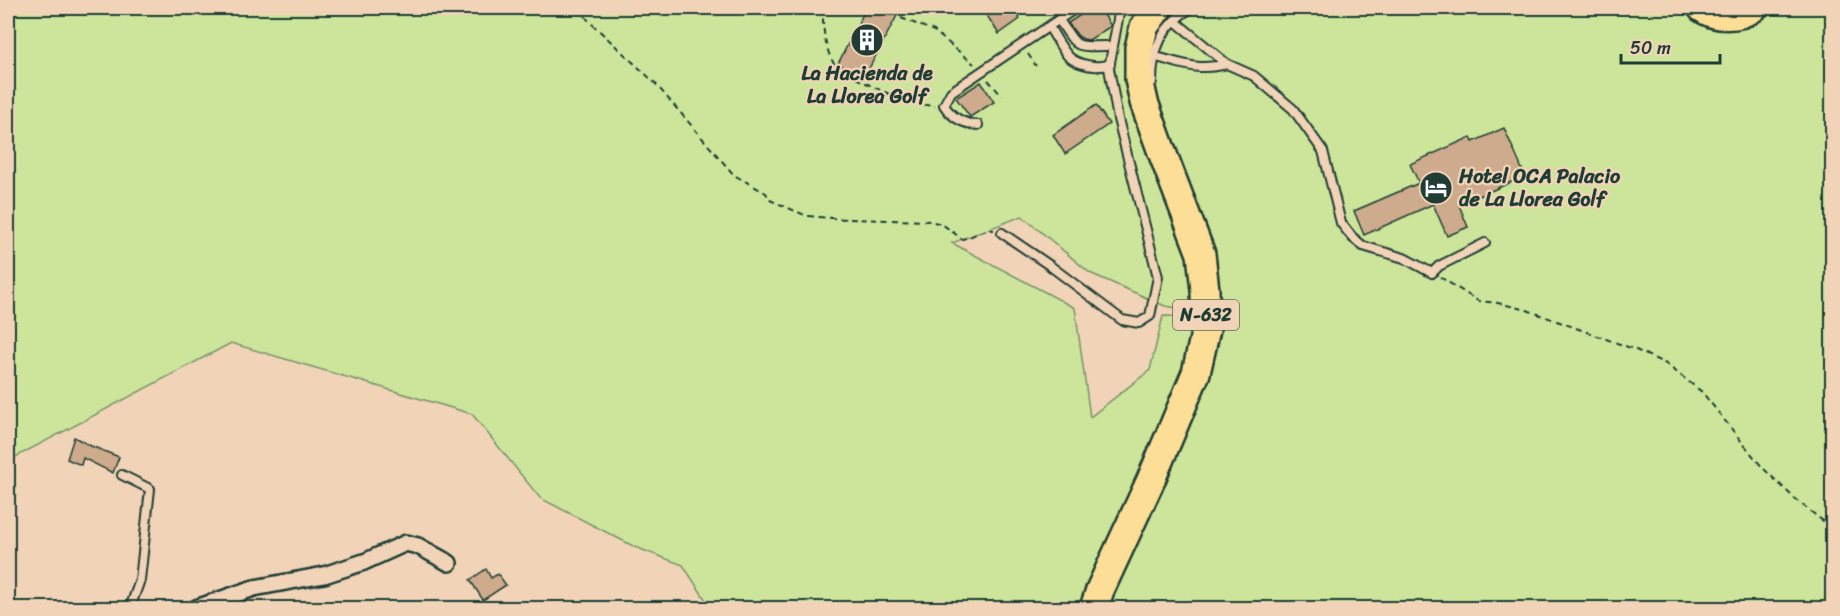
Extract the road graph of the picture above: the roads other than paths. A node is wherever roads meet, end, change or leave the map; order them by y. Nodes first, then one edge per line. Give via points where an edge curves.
1 (1076, 8) edge
2 (1120, 8) edge
3 (1191, 8) edge
4 (1702, 8) edge
5 (1753, 8) edge
6 (1158, 12) edge
7 (1059, 20) junction
8 (1049, 27) junction
9 (1106, 46) dead end
10 (1160, 58) dead end
11 (1110, 64) junction
12 (1227, 64) junction
13 (1155, 92) dead end
14 (1161, 124) dead end
15 (978, 125) dead end
16 (1162, 152) junction
17 (1002, 233) road end
18 (1485, 243) dead end
19 (122, 476) dead end
20 (449, 562) dead end
21 (130, 609) edge
22 (196, 609) edge
23 (1094, 609) edge

1 - 7 lane
2 - 11 lane
3 - 6 lane
4 - 5 highway via 1709,14 1729,15 1745,14
6 - 12 lane
6 - 13 lane via 1164,32 1153,57
6 - 16 highway, N-632 via 1144,27 1138,79
7 - 8 lane
7 - 9 lane via 1075,44
8 - 11 lane via 1070,58 1095,67
8 - 15 lane via 951,92 944,105 949,113 967,124
10 - 12 lane via 1199,68
11 - 17 lane via 1118,119 1158,277 1150,316 1139,323 1122,320
12 - 18 lane via 1254,76 1293,109 1323,151 1341,223 1363,246 1404,258 1432,273 1438,266
14 - 16 lane
16 - 23 highway, N-632 via 1201,254 1206,328 1196,373
19 - 21 lane via 150,489 140,580
20 - 22 street via 406,543 324,575 254,588

